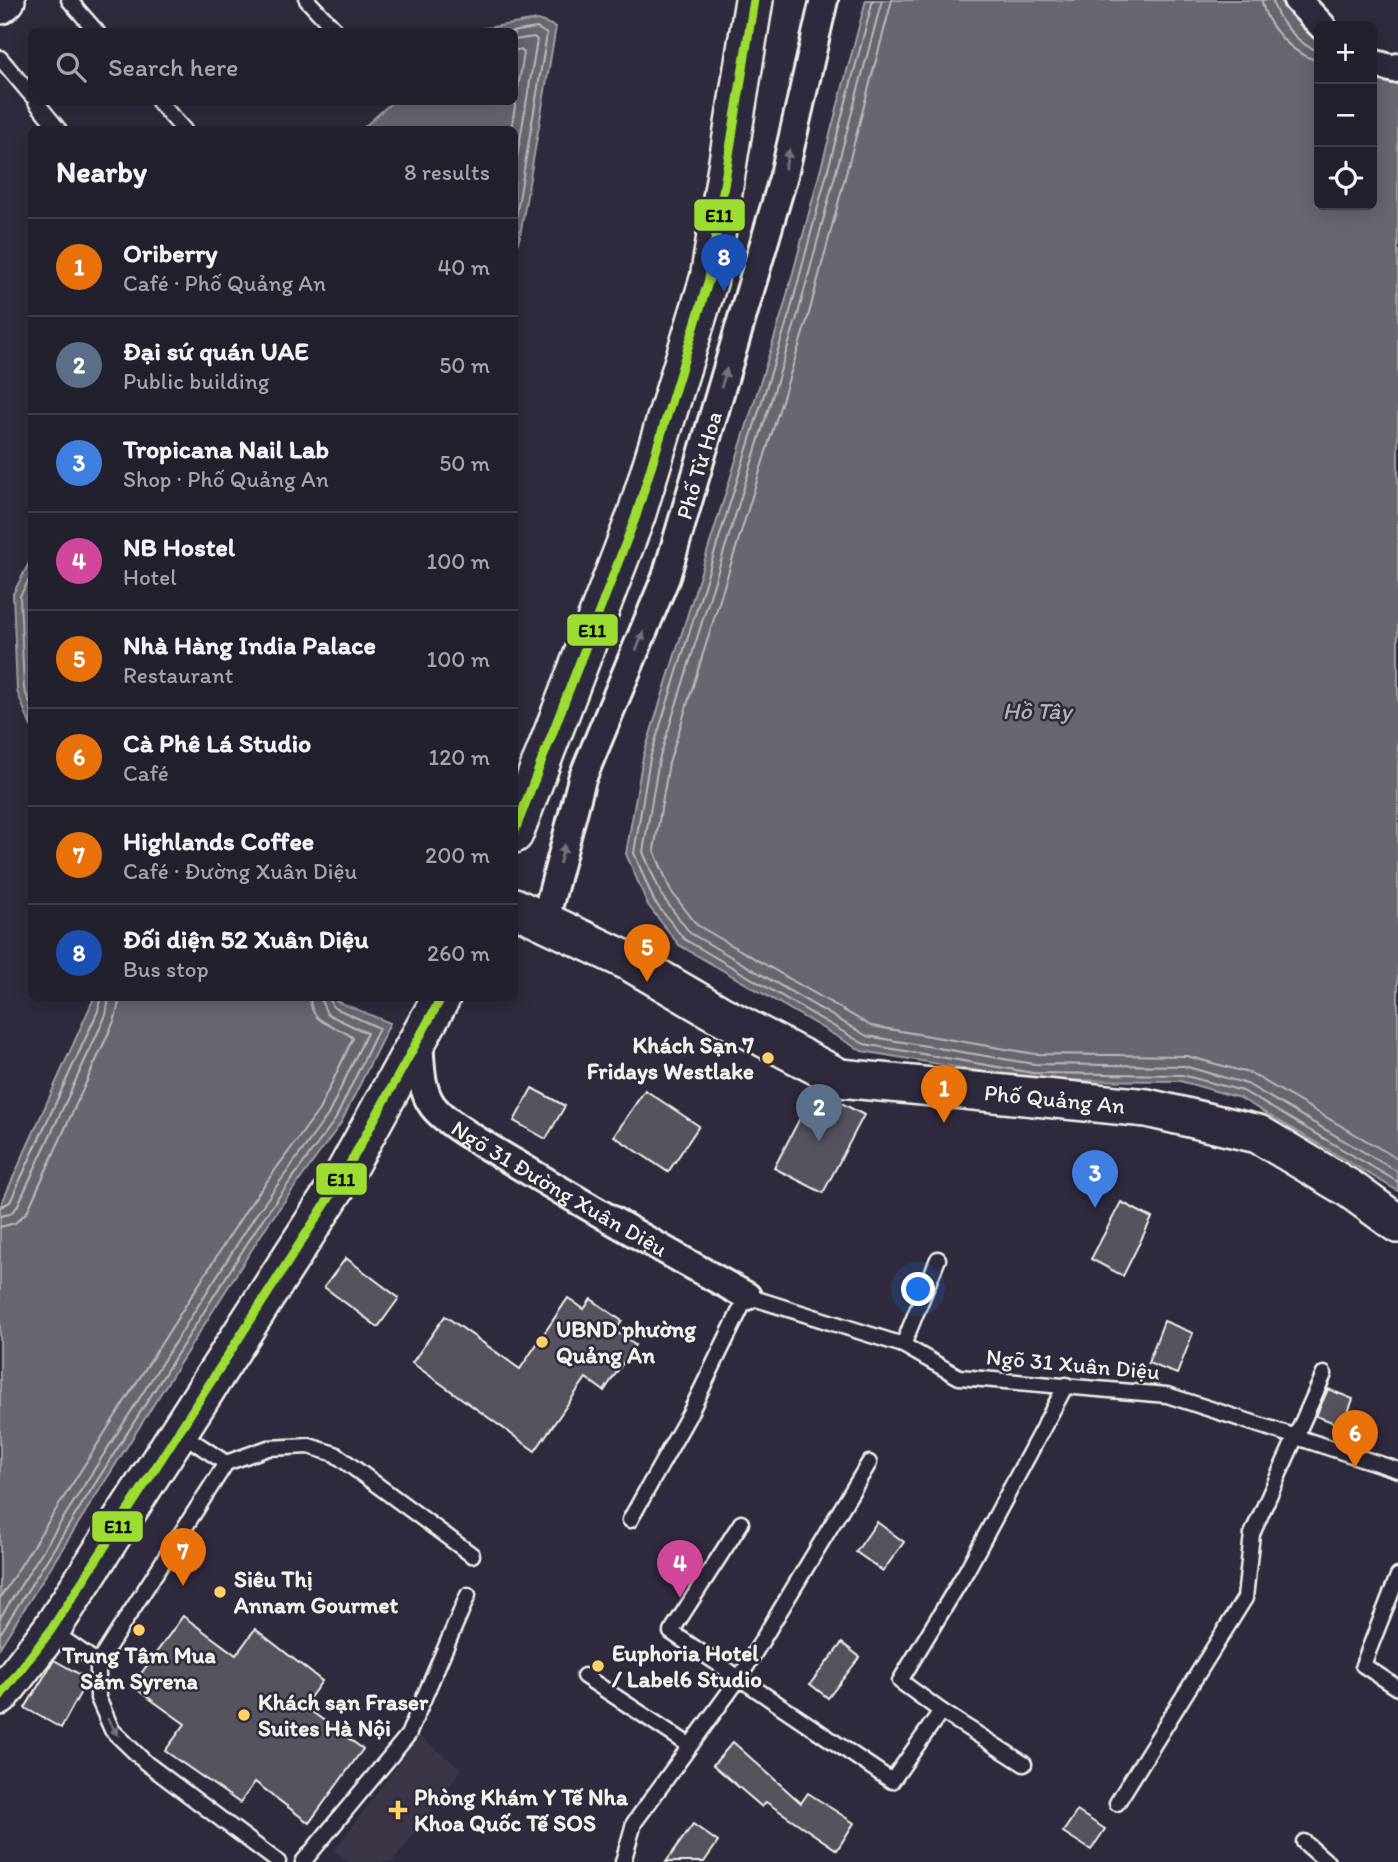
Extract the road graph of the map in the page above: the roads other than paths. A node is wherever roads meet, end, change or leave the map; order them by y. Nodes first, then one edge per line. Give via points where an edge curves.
1 (6, 0) edge
2 (69, 0) edge
3 (307, 0) edge
4 (754, 0) edge
5 (824, 0) edge
6 (1297, 0) edge
7 (0, 5) edge
8 (1317, 21) edge
9 (94, 28) edge
10 (333, 28) edge
11 (0, 58) edge
12 (1377, 64) edge
13 (1398, 66) edge
14 (28, 91) edge
15 (38, 105) edge
16 (162, 105) edge
17 (56, 126) edge
18 (180, 126) edge
19 (518, 824) edge
20 (530, 913) edge
21 (440, 1001) edge
22 (419, 1043) junction
23 (1398, 1224) edge
24 (938, 1259) dead end
25 (747, 1296) junction
26 (903, 1345) junction
27 (1324, 1374) dead end
28 (1066, 1385) junction
29 (179, 1432) junction
30 (1296, 1437) junction
31 (226, 1463) junction
32 (869, 1463) dead end
33 (1398, 1469) edge
34 (630, 1520) dead end
35 (741, 1523) dead end
36 (472, 1555) dead end
37 (1398, 1576) edge
38 (468, 1595) dead end
39 (51, 1630) junction
40 (98, 1663) junction
41 (584, 1676) dead end
42 (740, 1676) junction
43 (1398, 1688) edge
44 (0, 1696) edge
45 (941, 1711) junction
46 (689, 1745) junction
47 (1024, 1764) dead end
48 (1117, 1803) dead end
49 (1304, 1842) dead end
50 (625, 1861) edge
51 (278, 1862) edge
52 (303, 1862) edge
53 (1327, 1862) edge

1 - 7 street
2 - 9 lane
3 - 10 lane
4 - 19 street via 709,279 636,516
20 -> 5 street, Phố Từ Hoa via 666,577 784,175
6 - 8 street
11 - 14 lane
12 - 13 street
15 - 17 lane
16 - 18 lane
20 - 23 street, Phố Quảng An via 630,962 840,1078 1147,1108 1258,1134
21 - 22 street
22 - 25 street, Ngõ 31 Đường Xuân Diệu via 425,1090 441,1115 624,1229
22 - 29 street via 342,1178
24 - 26 lane
25 - 26 lane, Ngõ 31 Xuân Diệu
25 - 34 lane via 690,1413
26 - 28 lane, Ngõ 31 Xuân Diệu via 959,1377
27 - 30 lane
28 - 30 lane, Ngõ 31 Xuân Diệu via 1167,1395
28 - 45 lane via 967,1570 900,1681
29 - 31 lane
29 - 39 street
30 - 33 lane, Ngõ 31 Xuân Diệu
30 - 48 lane via 1252,1534 1245,1598
31 - 36 lane via 268,1448 309,1446 335,1454
31 - 40 lane
32 - 42 lane
35 - 42 lane via 671,1632
37 - 43 lane via 1363,1665
38 - 52 lane via 408,1735
39 - 40 lane
39 - 44 street
40 -> 51 lane via 98,1698 112,1731 146,1763
41 - 46 lane
42 - 45 lane via 892,1781
42 - 46 lane
45 - 47 lane
46 - 50 lane via 634,1823
49 - 53 lane

